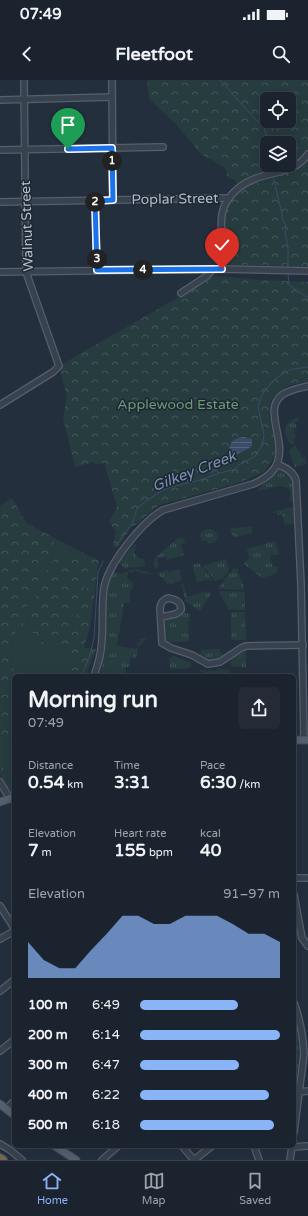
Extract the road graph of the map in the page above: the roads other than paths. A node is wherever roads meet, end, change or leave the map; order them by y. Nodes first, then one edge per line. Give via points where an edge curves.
1 (24, 80) edge
2 (112, 80) edge
3 (112, 97) junction
4 (0, 100) edge
5 (24, 100) junction
6 (163, 147) dead end
7 (112, 148) junction
8 (0, 150) edge
9 (25, 150) junction
10 (308, 154) edge
11 (306, 160) edge
12 (229, 198) junction
13 (113, 200) junction
14 (95, 201) junction
15 (0, 202) edge
16 (26, 202) junction
17 (193, 269) junction
18 (213, 269) junction
19 (222, 269) junction
20 (97, 270) junction
21 (308, 271) edge
22 (0, 272) edge
23 (26, 272) junction
24 (197, 283) junction
25 (181, 293) dead end
26 (308, 386) edge
27 (0, 405) edge
28 (277, 464) junction
29 (161, 617) dead end
30 (303, 645) junction
31 (95, 674) edge
32 (306, 740) edge
33 (0, 782) edge
34 (12, 798) edge
35 (0, 802) edge
36 (296, 878) edge
37 (308, 878) edge
38 (0, 906) edge
39 (296, 906) edge
40 (12, 926) edge
41 (12, 930) edge
42 (0, 939) edge
43 (308, 946) edge
44 (12, 982) edge
45 (0, 991) edge
46 (296, 1008) edge
47 (305, 1037) edge
48 (12, 1042) edge
49 (0, 1051) edge
50 (308, 1091) edge
51 (299, 1092) junction
52 (3, 1106) edge
53 (12, 1113) edge
54 (296, 1116) edge
55 (0, 1144) edge
56 (296, 1146) edge
57 (308, 1146) edge
58 (58, 1148) edge
59 (116, 1148) edge
60 (184, 1148) edge
61 (209, 1148) edge
62 (255, 1148) edge
63 (292, 1148) edge
64 (0, 1158) edge
65 (3, 1160) edge
66 (22, 1160) edge
67 (76, 1160) edge
68 (102, 1160) edge
69 (194, 1160) edge
70 (259, 1160) edge
71 (290, 1160) edge

1 - 5 street, Walnut Street
2 - 3 street
3 - 5 street
3 - 7 street
4 - 5 street
5 - 9 street, Walnut Street
6 - 7 street
7 - 9 street
7 - 13 street
8 - 9 street
9 - 16 street, Walnut Street
10 - 11 street
11 - 12 street via 296,166 254,179 240,186
12 - 13 street, Poplar Street
12 - 19 street via 222,214
13 - 14 street, Poplar Street
14 - 16 street, Poplar Street
14 - 20 street
15 - 16 street, Poplar Street
16 - 23 street, Walnut Street
17 - 18 street
17 - 20 street
17 - 24 street via 199,275
18 - 19 street
18 - 24 street
19 - 21 street
20 - 23 street
22 - 23 street
23 - 27 street, Walnut Street via 59,366
24 - 25 street
26 - 28 street via 282,394 274,406 274,416 282,442
28 - 30 street via 290,470 296,480
28 - 31 street via 271,474 258,482 163,510 132,538 106,581 101,651
29 - 30 street via 162,643 208,664 220,662 246,646
30 - 32 street
33 - 34 street
34 - 35 main road
36 - 37 street
38 - 40 street
39 - 43 street via 302,938
41 - 42 street
44 - 45 street
46 - 47 street
47 - 51 street
48 - 49 street
50 - 51 street
51 - 54 street
52 - 53 main road
55 - 66 street
56 - 57 street
58 - 67 main road
59 - 68 street
60 - 69 street
61 - 69 street
62 - 70 street
63 - 71 street
64 - 65 highway

